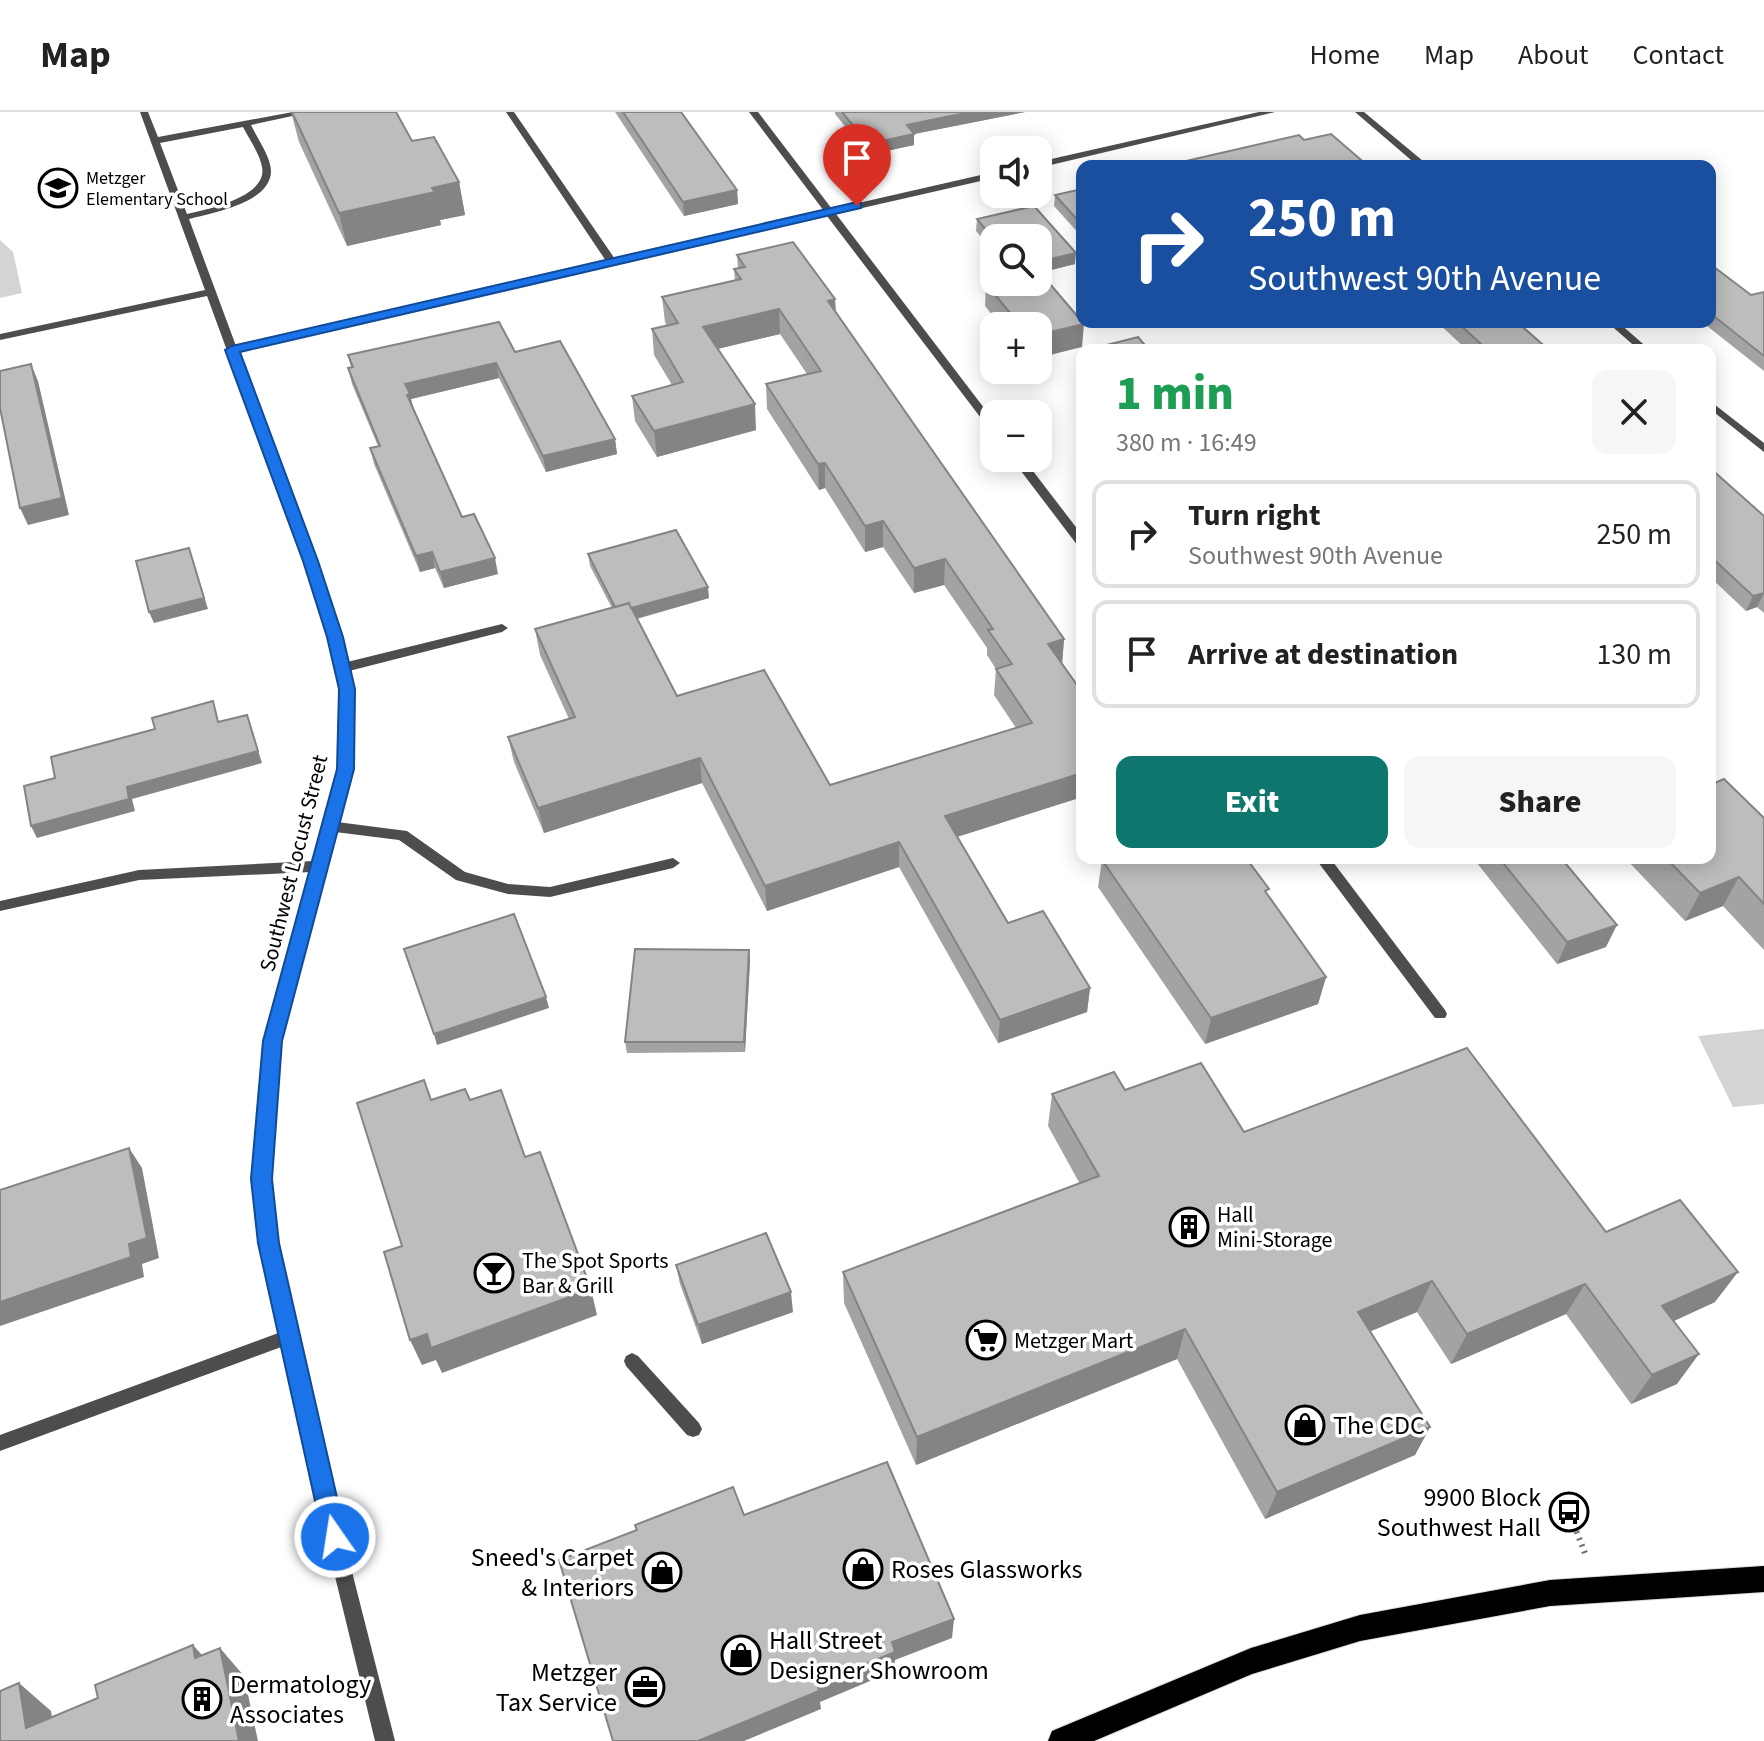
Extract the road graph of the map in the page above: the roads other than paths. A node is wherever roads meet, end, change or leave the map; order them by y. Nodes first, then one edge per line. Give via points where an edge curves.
1 (158, 112) edge
2 (307, 112) edge
3 (510, 112) edge
4 (753, 112) edge
5 (1271, 112) edge
6 (1359, 112) edge
7 (144, 113) edge
8 (246, 124) junction
9 (154, 141) junction
10 (1417, 160) edge
11 (1052, 162) edge
12 (980, 178) edge
13 (830, 212) junction
14 (183, 218) junction
15 (612, 262) junction
16 (210, 292) junction
17 (1619, 328) edge
18 (0, 337) edge
19 (1638, 344) edge
20 (232, 350) junction
21 (1716, 409) edge
22 (980, 410) edge
23 (1764, 449) edge
24 (1028, 472) edge
25 (1076, 535) edge
26 (502, 628) dead end
27 (342, 668) junction
28 (330, 826) junction
29 (673, 863) dead end
30 (1327, 864) edge
31 (319, 866) junction
32 (0, 906) edge
33 (1440, 1014) dead end
34 (289, 1337) junction
35 (632, 1361) dead end
36 (693, 1429) dead end
37 (0, 1443) edge
38 (1764, 1579) edge
39 (385, 1741) edge
40 (1062, 1741) edge

1 - 7 street
2 - 8 street
3 - 15 street
4 - 13 street
5 - 11 street
6 - 10 street
7 - 9 street, Southwest Locust Street
8 - 9 street
8 - 14 street via 267,168 260,188 234,204
9 - 14 street, Southwest Locust Street
12 - 13 street
13 - 15 street
13 - 22 street
14 - 16 street, Southwest Locust Street
15 - 20 street
16 - 18 street
16 - 20 street, Southwest Locust Street
17 - 19 street
20 - 27 street, Southwest Locust Street via 310,561
21 - 23 street
24 - 25 street
26 - 27 street
27 - 28 street, Southwest Locust Street via 347,700 345,769
28 - 29 street via 402,835 461,876 508,889 550,892
28 - 31 street, Southwest Locust Street
30 - 33 street
31 - 32 street via 139,875
31 - 34 street, Southwest Locust Street via 272,1041 261,1179
34 - 37 street
34 - 39 street, Southwest Locust Street
35 - 36 street
38 - 40 main road via 1550,1593 1360,1628 1251,1661

